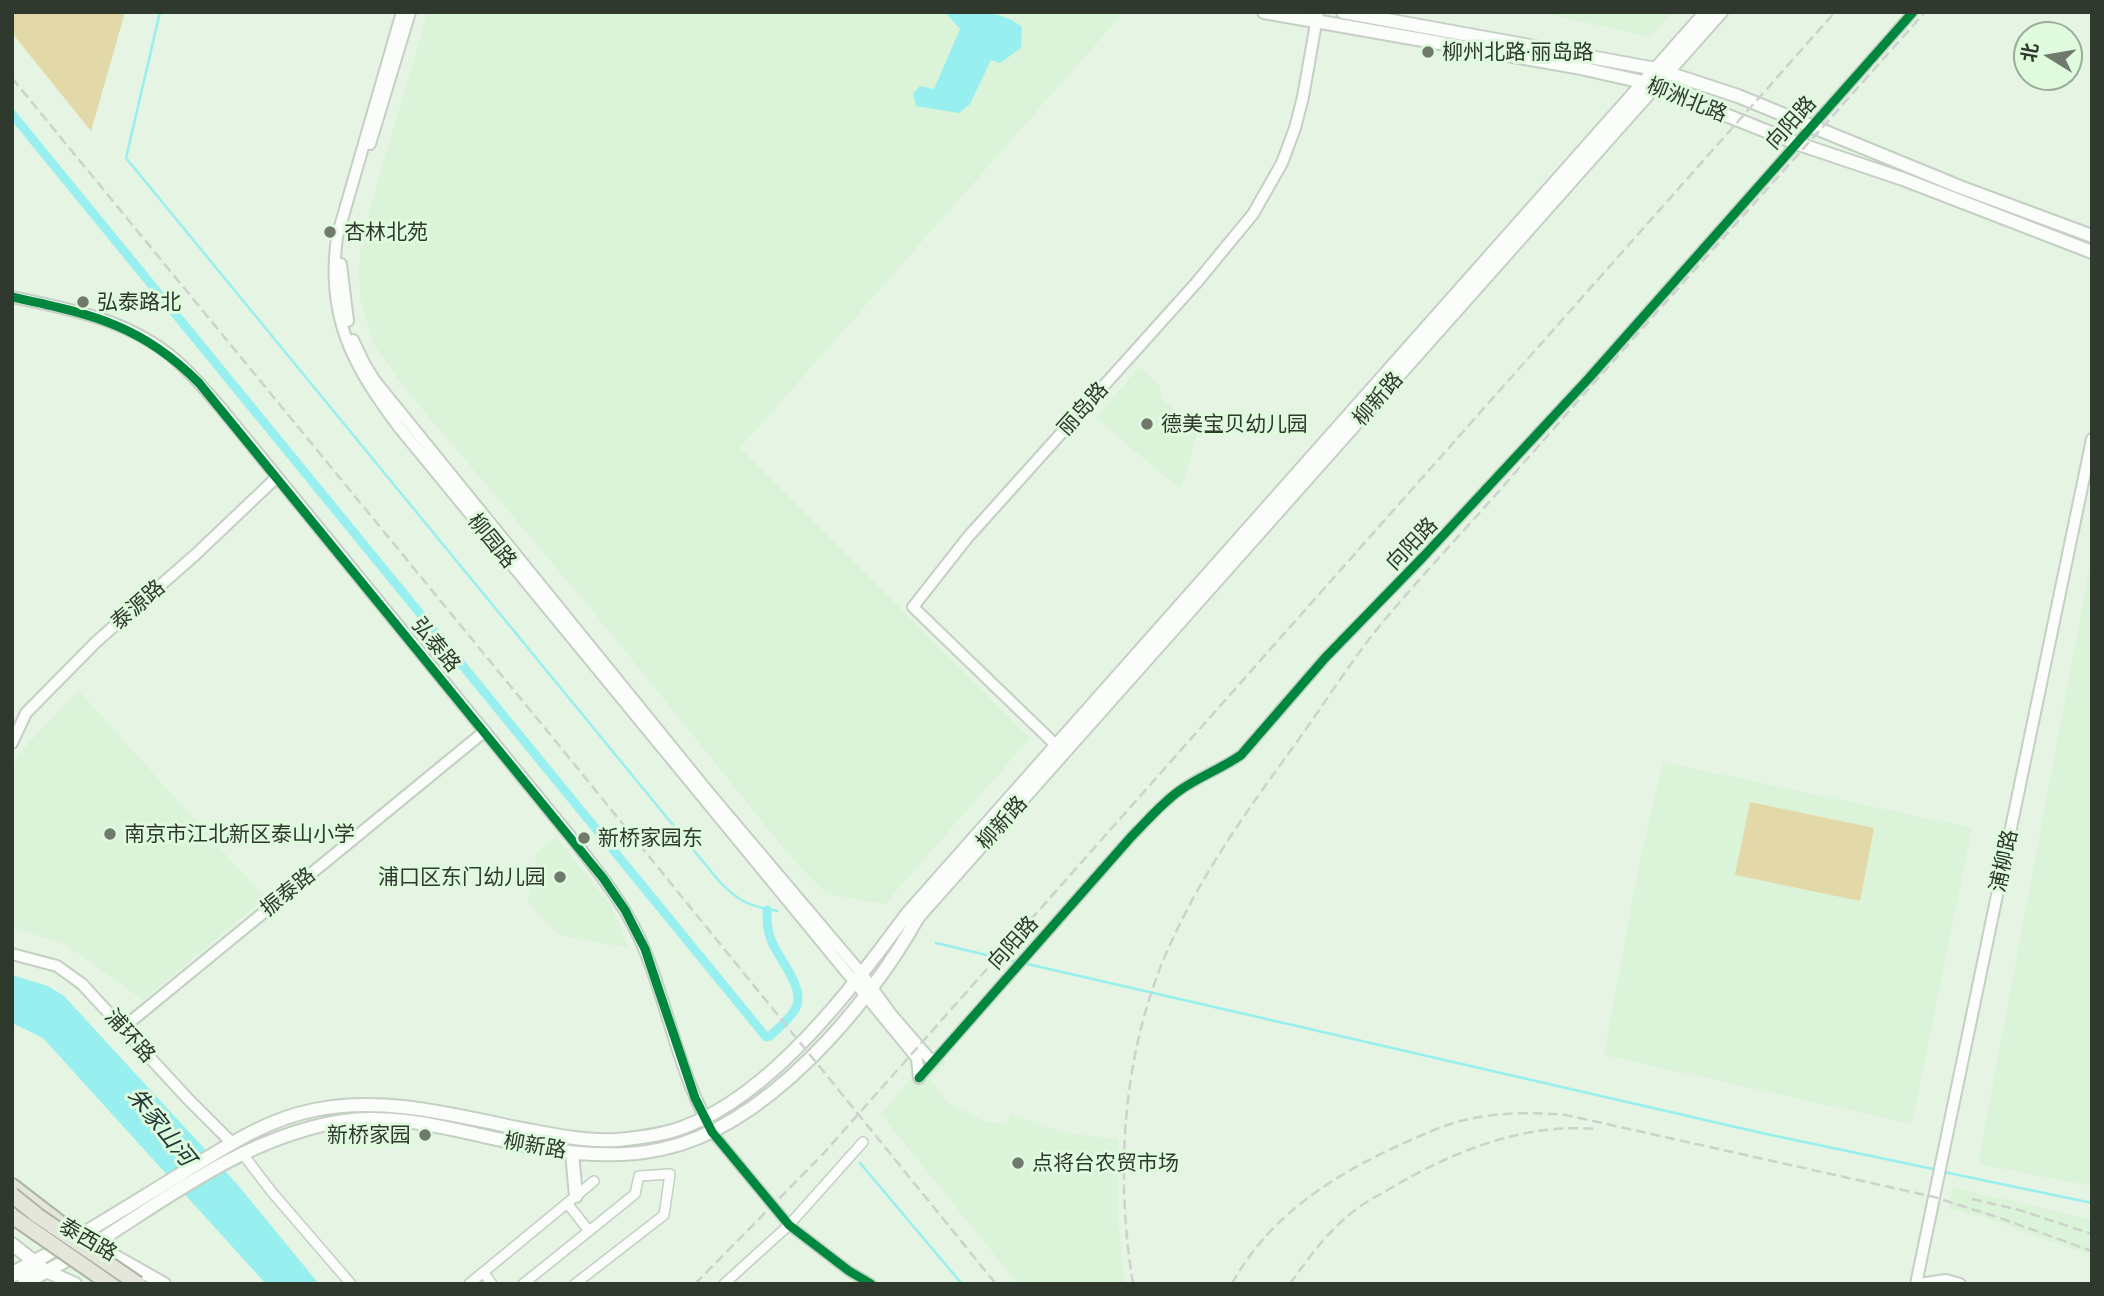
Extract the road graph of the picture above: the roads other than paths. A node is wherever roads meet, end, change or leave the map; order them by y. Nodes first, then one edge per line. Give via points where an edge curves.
1 (402, 12) edge
2 (410, 12) edge
3 (1264, 12) edge
4 (1343, 12) edge
5 (1706, 12) edge
6 (1721, 12) edge
7 (1913, 12) edge
8 (1318, 17) edge
9 (1662, 71) junction
10 (1648, 84) junction
11 (1811, 127) junction
12 (1796, 143) junction
13 (2092, 236) edge
14 (2092, 252) edge
15 (12, 296) edge
16 (2092, 439) edge
17 (276, 478) junction
18 (485, 731) junction
19 (12, 743) edge
20 (1060, 749) junction
21 (12, 954) edge
22 (859, 978) junction
23 (869, 992) junction
24 (124, 1027) junction
25 (934, 1060) junction
26 (919, 1079) joint
27 (704, 1117) junction
28 (712, 1132) junction
29 (863, 1142) dead end
30 (232, 1143) junction
31 (242, 1153) junction
32 (572, 1153) junction
33 (594, 1181) dead end
34 (12, 1186) edge
35 (171, 1187) junction
36 (12, 1196) edge
37 (571, 1200) junction
38 (12, 1216) edge
39 (60, 1223) junction
40 (789, 1225) junction
41 (589, 1231) junction
42 (81, 1236) junction
43 (12, 1244) edge
44 (94, 1244) junction
45 (34, 1262) junction
46 (46, 1271) junction
47 (483, 1272) junction
48 (12, 1274) edge
49 (24, 1284) edge
50 (75, 1284) edge
51 (110, 1284) edge
52 (138, 1284) edge
53 (164, 1284) edge
54 (351, 1284) edge
55 (469, 1284) edge
56 (492, 1284) edge
57 (523, 1284) edge
58 (575, 1284) edge
59 (724, 1284) edge
60 (871, 1284) edge
61 (1917, 1284) edge
62 (1961, 1284) edge

1 - 22 street, 柳园路 via 337,237 337,304 355,362 398,426
2 - 22 street, 柳园路 via 344,234 343,291 358,351 375,381
3 - 8 main road, 柳洲北路
4 - 9 main road, 柳洲北路
5 - 9 main road, 柳新路
6 - 9 main road, 柳新路
7 - 11 street, 向阳路
8 - 10 main road, 柳洲北路
8 - 20 street, 丽岛路 via 1294,128 1282,163 1253,214 968,537 913,607
9 - 10 main road, 柳新路
9 - 11 main road, 柳洲北路
10 - 12 main road, 柳洲北路
10 - 20 main road, 柳新路
11 - 12 street, 向阳路
11 - 13 main road, 柳洲北路
12 - 14 main road, 柳洲北路
12 - 25 street, 向阳路 via 1589,378 1325,658 1241,755 1160,808
15 - 17 street, 弘泰路 via 111,321 166,352 199,383
16 - 61 street, 浦柳路
17 - 18 street, 弘泰路
17 - 19 street, 泰源路 via 96,642 26,713
18 - 24 street, 振泰路
18 - 27 street, 弘泰路 via 625,910 645,949
20 - 22 main road, 柳新路 via 907,914
20 - 23 main road, 柳新路 via 918,917
21 - 24 street, 浦环路 via 69,973
22 - 23 street
22 - 27 main road, 柳新路 via 764,1078
23 - 25 street
23 - 26 street via 917,1058
23 - 28 main road, 柳新路 via 787,1080
24 - 30 street, 浦环路
25 - 26 street, 向阳路
27 - 28 street, 弘泰路
27 - 30 main road, 柳新路 via 651,1135 590,1140 406,1107 357,1104 284,1117
28 - 32 main road, 柳新路 via 651,1151
28 - 40 street
29 - 40 street
30 - 35 main road, 柳新路
31 - 32 main road, 柳新路 via 314,1126 376,1119
31 - 35 main road, 柳新路
31 - 54 street
32 - 37 main road
33 - 37 street
34 - 39 highway
35 - 42 main road, 柳新路
35 - 44 main road, 柳新路
36 - 39 main road, 泰西路
36 - 52 highway, bridge
37 - 41 street
37 - 47 street
38 - 51 highway, bridge
39 - 42 main road, 泰西路
40 - 59 street
40 - 60 street
41 - 57 street
41 - 58 street via 635,1194 639,1176 670,1174 664,1215
42 - 44 main road, 泰西路
42 - 45 main road, 柳新路
43 - 45 main road
44 - 46 main road, 柳新路
44 - 53 main road, 泰西路
45 - 46 main road
45 - 48 main road, 柳新路
46 - 48 street
46 - 49 main road, 柳新路
46 - 50 main road
47 - 55 street
47 - 56 street
61 - 62 street via 1947,1280

